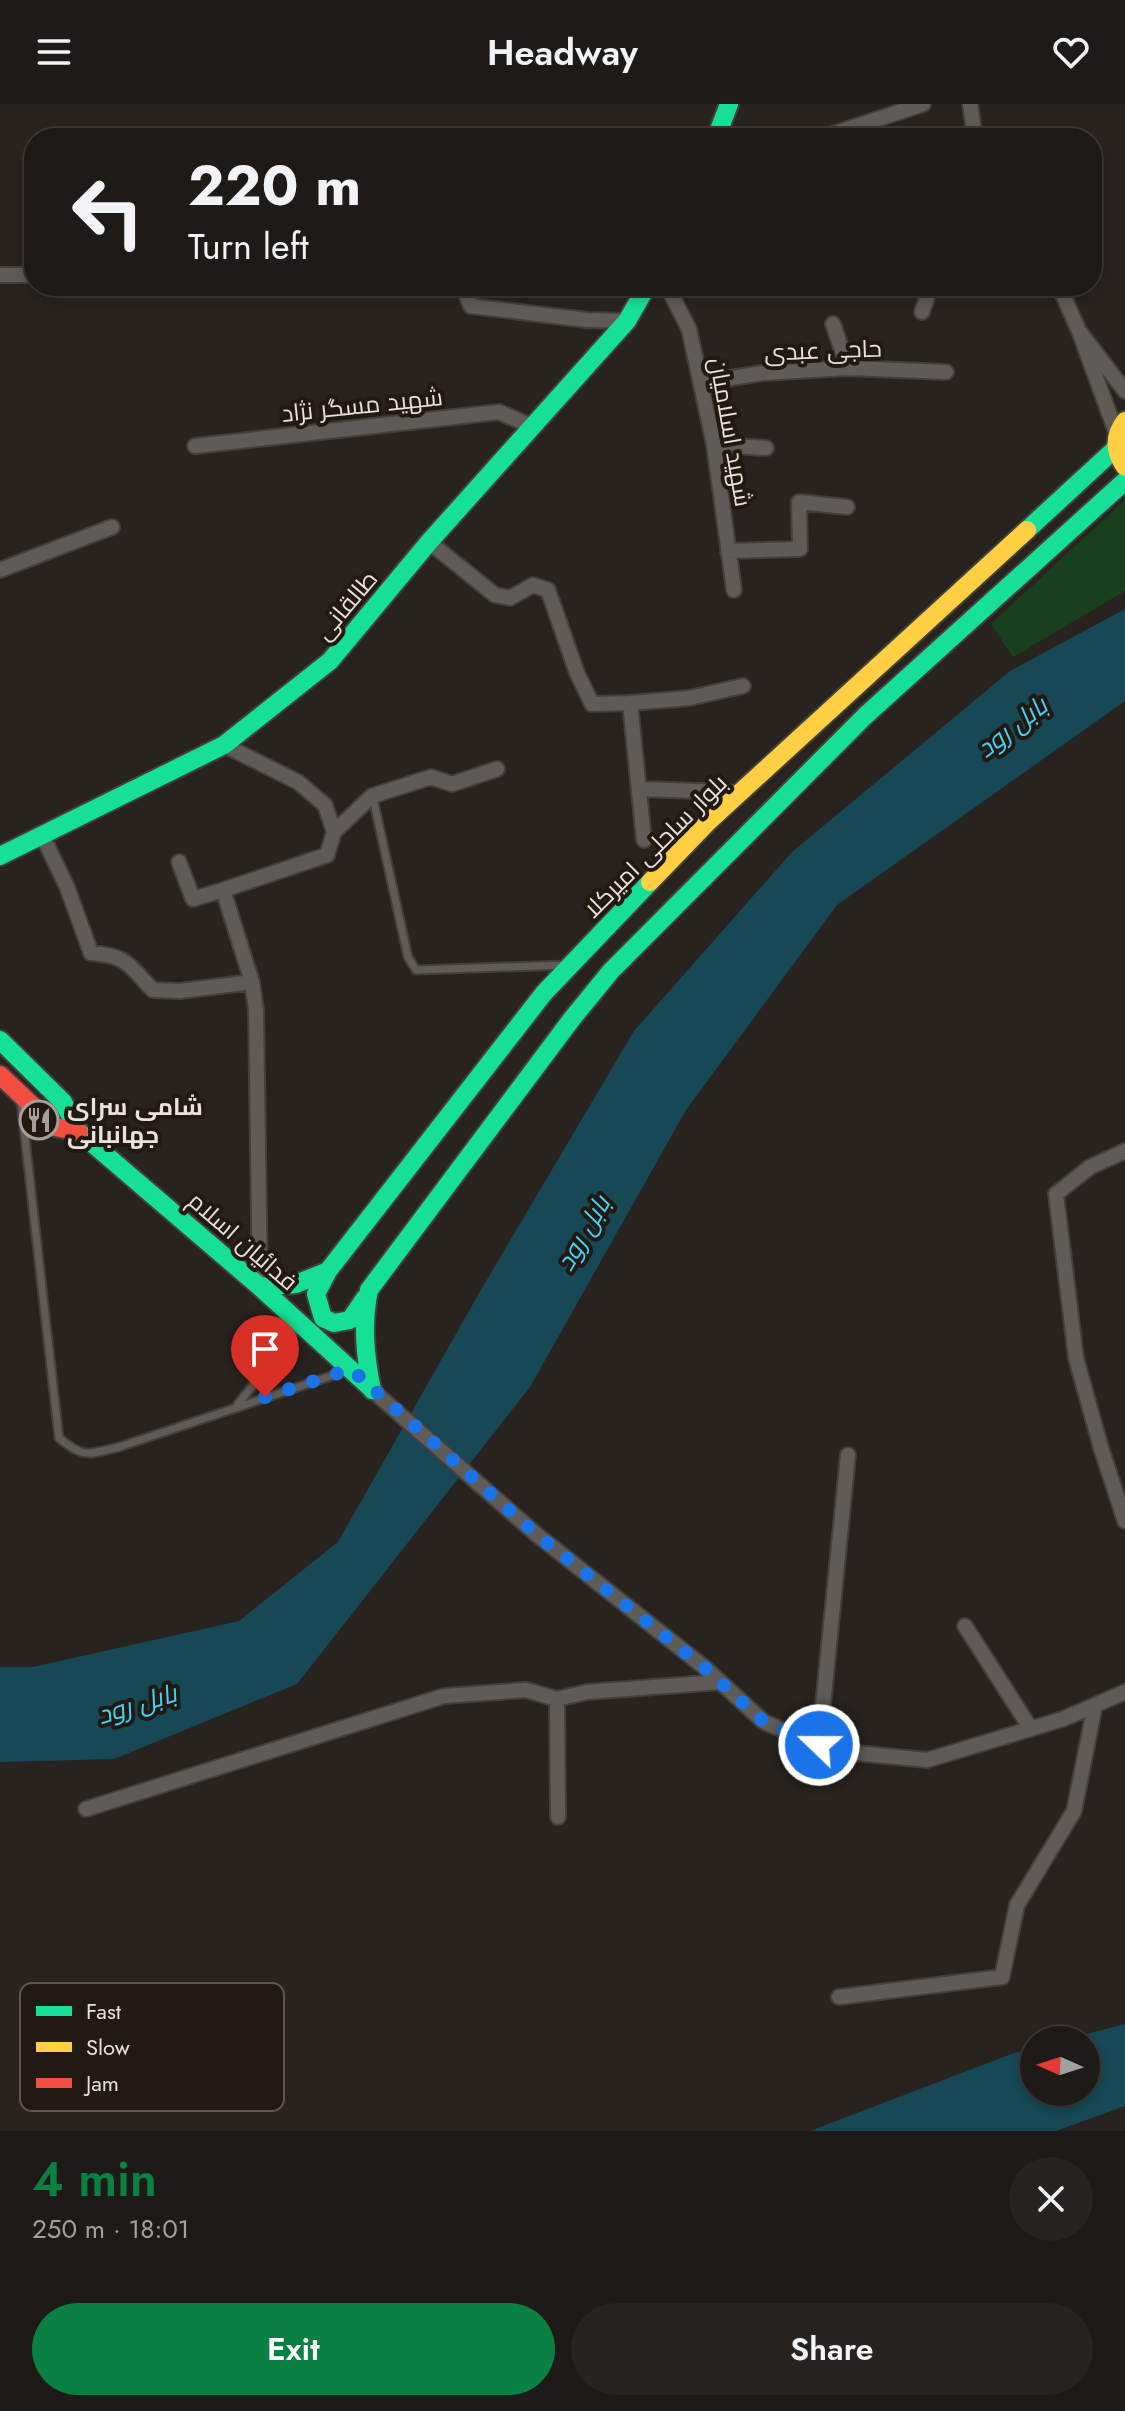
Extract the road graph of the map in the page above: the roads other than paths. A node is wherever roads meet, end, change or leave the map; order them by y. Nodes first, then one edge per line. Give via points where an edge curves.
1 (729, 104) edge
2 (923, 104) edge
3 (970, 104) edge
4 (720, 128) edge
5 (851, 128) edge
6 (974, 128) edge
7 (0, 275) edge
8 (24, 275) edge
9 (466, 296) edge
10 (641, 296) edge
11 (672, 296) edge
12 (928, 296) edge
13 (1063, 296) edge
14 (922, 312) dead end
15 (627, 321) junction
16 (833, 324) dead end
17 (1079, 331) junction
18 (848, 368) junction
19 (946, 372) dead end
20 (701, 383) junction
21 (1125, 391) edge
22 (531, 426) junction
23 (1119, 435) edge
24 (714, 445) junction
25 (195, 446) dead end
26 (766, 448) dead end
27 (1125, 467) edge
28 (1125, 481) edge
29 (847, 507) dead end
30 (112, 527) dead end
31 (429, 542) junction
32 (728, 551) junction
33 (0, 570) edge
34 (734, 590) dead end
35 (743, 686) dead end
36 (630, 703) junction
37 (224, 745) junction
38 (497, 769) dead end
39 (639, 789) junction
40 (729, 792) dead end
41 (372, 796) junction
42 (334, 832) junction
43 (42, 835) junction
44 (644, 840) dead end
45 (0, 856) edge
46 (179, 862) dead end
47 (223, 890) junction
48 (572, 965) junction
49 (252, 982) junction
50 (0, 1040) edge
51 (0, 1075) edge
52 (21, 1096) junction
53 (79, 1132) junction
54 (1125, 1151) edge
55 (328, 1271) junction
56 (260, 1287) junction
57 (369, 1290) junction
58 (301, 1325) junction
59 (351, 1369) junction
60 (372, 1390) junction
61 (237, 1406) junction
62 (848, 1455) dead end
63 (1125, 1521) edge
64 (965, 1626) dead end
65 (720, 1682) junction
66 (1125, 1692) edge
67 (557, 1699) junction
68 (1095, 1705) junction
69 (1031, 1729) junction
70 (819, 1745) junction
71 (86, 1809) dead end
72 (558, 1817) dead end
73 (839, 1997) dead end

1 - 4 main road
2 - 5 street
3 - 6 street
7 - 8 street
9 - 15 street via 471,306
10 - 15 main road, طالقانی
11 - 20 street, شهید اسلامیان via 689,329
12 - 14 street
13 - 17 street
15 - 22 main road, طالقانی
16 - 18 street
17 - 21 street
17 - 23 street
18 - 19 street, حاجی عبدی
18 - 20 street, حاجی عبدی
20 - 24 street, شهید اسلامیان
22 - 25 street, شهید مسگر نژاد via 499,412
22 - 31 main road, طالقانی
23 - 27 main road
23 - 48 main road, بلوار ساحلی امیرکلا via 709,821
24 - 26 street
24 - 32 street, شهید اسلامیان
28 - 57 main road via 865,716 611,971
29 - 32 street via 799,502 800,549
30 - 33 street
31 - 36 street via 495,595 510,598 533,585 548,590 592,704
31 - 37 main road, طالقانی via 330,661
32 - 34 street, شهید اسلامیان
35 - 36 street
36 - 39 street
37 - 42 street via 298,782 325,805
37 - 43 main road, طالقانی
38 - 41 street via 452,784 431,777
39 - 40 street
39 - 44 street
41 - 42 street
41 - 48 lane via 408,957 416,970
42 - 47 street via 327,855
43 - 45 main road, طالقانی
43 - 49 street via 91,953 128,961 153,990
46 - 47 street via 193,899
47 - 49 street
48 - 55 main road, بلوار ساحلی امیرکلا via 544,993
49 - 56 street
50 - 53 main road, فدائیان اسلام via 63,1102
51 - 52 main road, فدائیان اسلام
52 - 53 main road, فدائیان اسلام via 55,1127
52 - 61 lane via 59,1438 74,1451 89,1454
53 - 56 main road, فدائیان اسلام
54 - 63 street via 1090,1167 1056,1194 1076,1358
55 - 56 main road via 297,1285
55 - 57 main road via 314,1300 323,1318 334,1323 350,1320
56 - 58 main road, فدائیان اسلام
57 - 60 main road via 363,1330
58 - 59 main road, فدائیان اسلام
58 - 61 lane
59 - 60 main road, فدائیان اسلام
59 - 61 lane
60 - 65 street via 536,1534
62 - 70 street
64 - 69 street
65 - 67 street
65 - 70 street via 764,1722
66 - 68 street
67 - 71 street via 526,1690 444,1696
67 - 72 street
68 - 69 street
68 - 73 street via 1074,1811 1017,1905 1002,1977
69 - 70 street via 927,1760

